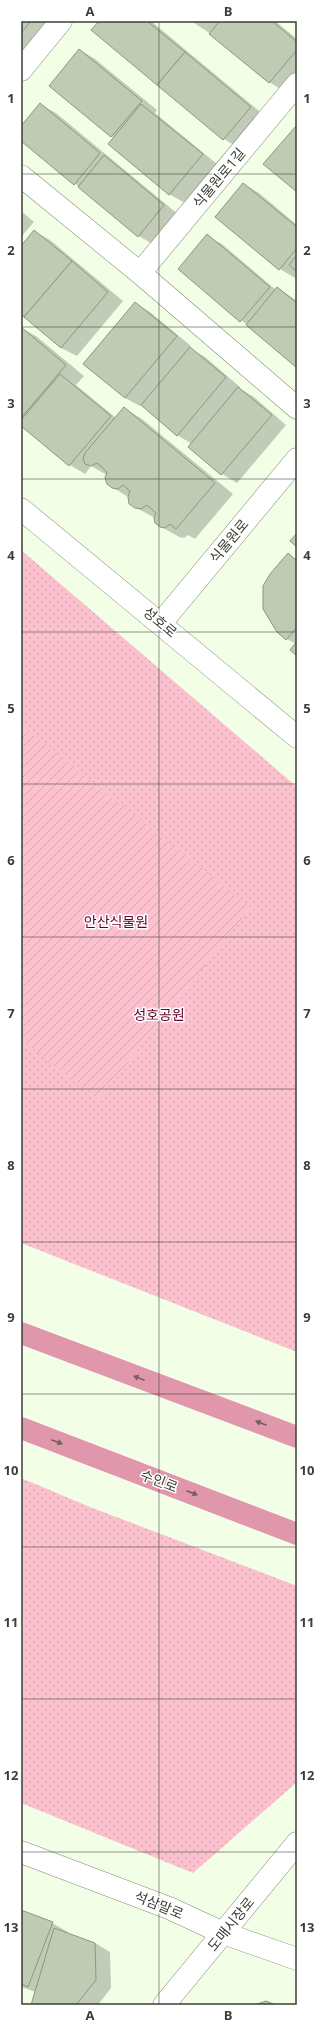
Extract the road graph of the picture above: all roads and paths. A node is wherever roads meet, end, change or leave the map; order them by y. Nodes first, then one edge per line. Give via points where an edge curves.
1 (61, 21) edge
2 (21, 70) edge
3 (297, 84) edge
4 (21, 176) edge
5 (140, 273) junction
6 (297, 408) edge
7 (297, 459) edge
8 (21, 509) edge
9 (161, 623) junction
10 (297, 737) edge
11 (21, 1333) edge
12 (21, 1428) edge
13 (297, 1437) edge
14 (297, 1534) edge
15 (297, 1843) edge
16 (21, 1852) edge
17 (223, 1933) junction
18 (297, 1959) edge
19 (164, 2005) edge

1 - 2 street
3 - 5 street, 식물원로1길
4 - 5 street
5 - 6 street
7 - 9 street, 식물원로
8 - 9 street, 성호로
9 - 10 street, 성호로
13 -> 11 highway
12 -> 14 highway, 수인로
15 - 17 street, 도매시장로
16 - 17 street, 석삼말로 via 169,1908
17 - 18 street, 석삼말로
17 - 19 street, 도매시장로

